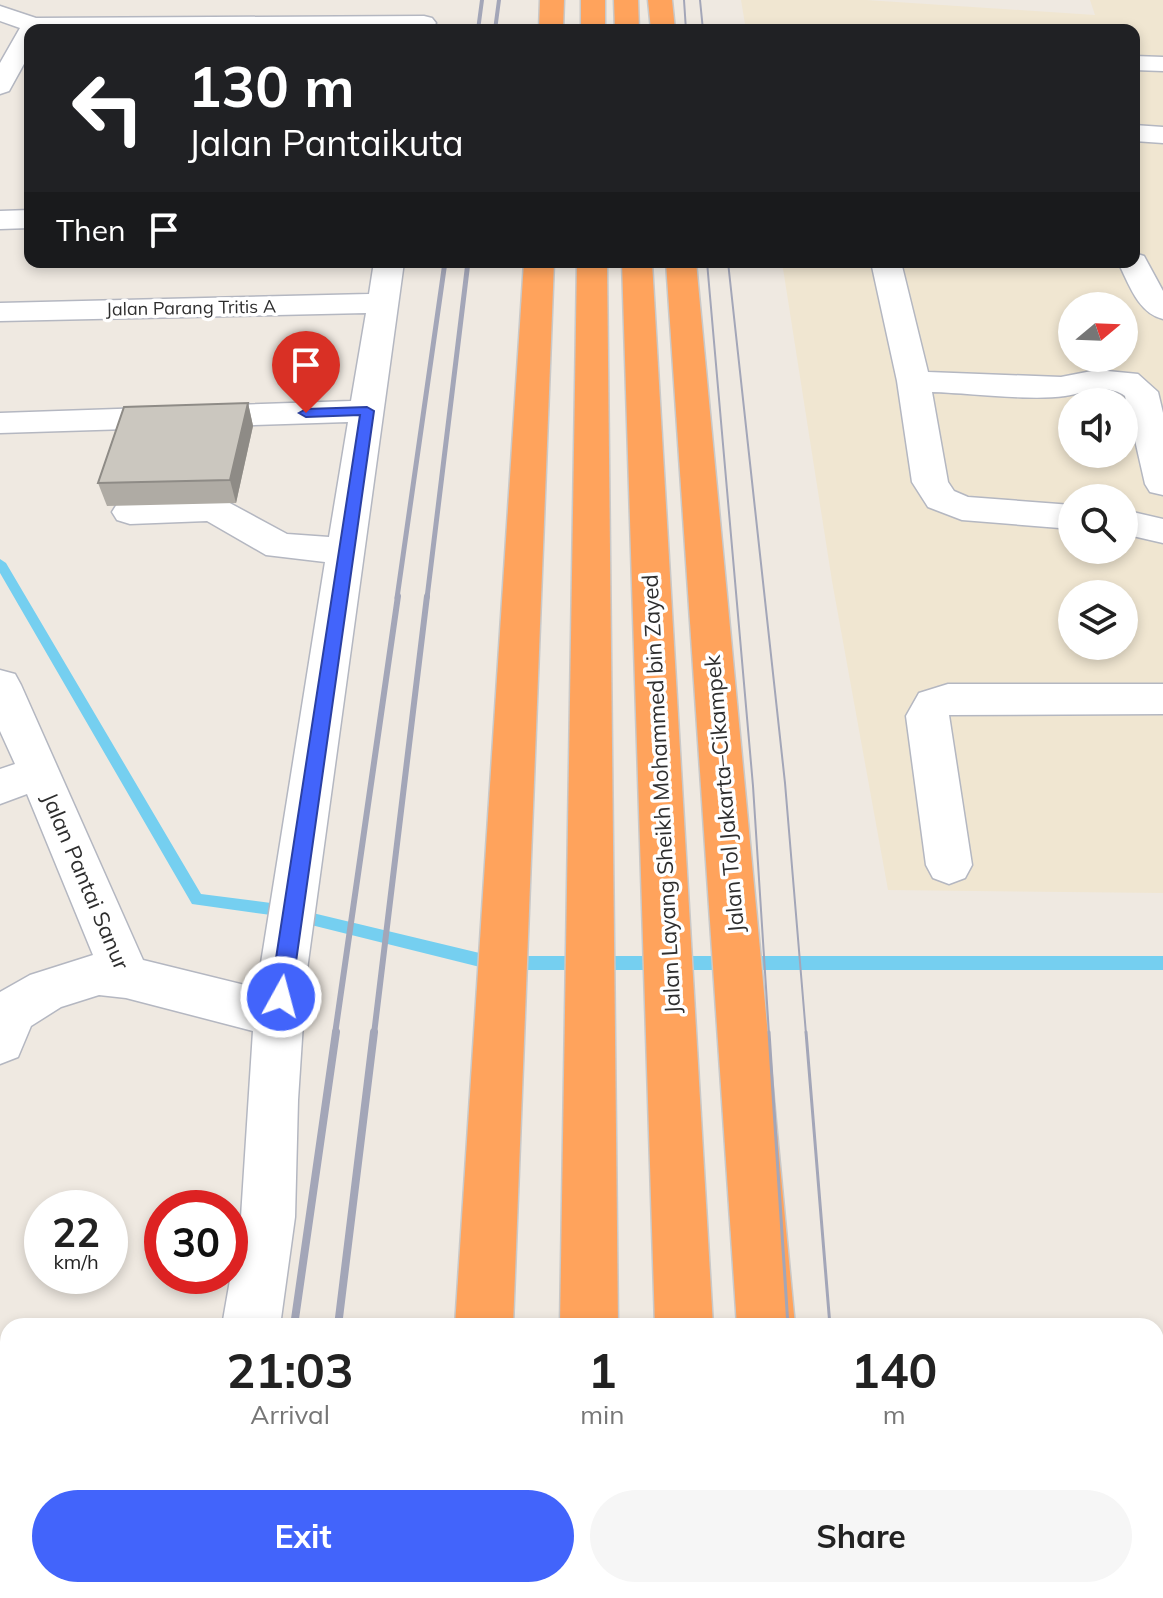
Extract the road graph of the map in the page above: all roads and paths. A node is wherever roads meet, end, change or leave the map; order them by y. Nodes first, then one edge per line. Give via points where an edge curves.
1 (49, 0) edge
2 (552, 0) edge
3 (593, 0) edge
4 (626, 0) edge
5 (660, 0) edge
6 (0, 13) edge
7 (425, 18) edge
8 (34, 24) edge
9 (328, 24) edge
10 (551, 24) edge
11 (593, 24) edge
12 (627, 24) edge
13 (662, 24) edge
14 (24, 25) edge
15 (24, 42) edge
16 (1140, 63) edge
17 (1163, 64) edge
18 (0, 86) edge
19 (1140, 133) edge
20 (1163, 135) edge
21 (24, 219) edge
22 (0, 220) edge
23 (388, 268) edge
24 (539, 268) edge
25 (592, 268) edge
26 (637, 268) edge
27 (681, 268) edge
28 (887, 268) edge
29 (1136, 268) edge
30 (383, 303) junction
31 (1163, 310) edge
32 (0, 312) edge
33 (914, 381) junction
34 (367, 411) junction
35 (0, 423) edge
36 (1163, 484) edge
37 (1163, 496) edge
38 (130, 512) edge
39 (1058, 516) edge
40 (1141, 525) edge
41 (346, 551) junction
42 (0, 685) edge
43 (1163, 699) edge
44 (20, 780) edge
45 (949, 865) dead end
46 (126, 977) junction
47 (281, 997) junction
48 (0, 1041) edge
49 (252, 1318) edge
50 (484, 1318) edge
51 (589, 1318) edge
52 (684, 1318) edge
53 (765, 1318) edge

1 - 8 street
2 - 10 highway
3 - 11 highway
4 - 12 highway
5 - 13 highway
6 - 14 street
7 - 9 street
15 - 18 street
16 - 17 street
19 - 20 street
21 - 22 street
23 - 30 street
24 - 50 highway
25 - 51 highway
26 - 52 highway, Jalan Layang Sheikh Mohammed bin Zayed
27 - 53 highway, Jalan Tol Jakarta–Cikampek
28 - 33 street
29 - 31 street
30 - 32 street, Jalan Parang Tritis A
30 - 34 street
33 - 36 street via 1061,387 1126,381 1141,392
33 - 39 street via 930,482 941,499 962,508
34 - 35 street
34 - 41 street
37 - 40 street
38 - 41 street via 213,509 279,546
41 - 47 street
42 - 44 street, Jalan Pantai Sanur
43 - 45 street via 948,699 934,704 927,716
44 - 46 street, Jalan Pantai Sanur
46 - 47 street, Jalan Pantai Sanur
46 - 48 street via 99,974 47,990 12,1011
47 - 49 street via 268,1217

